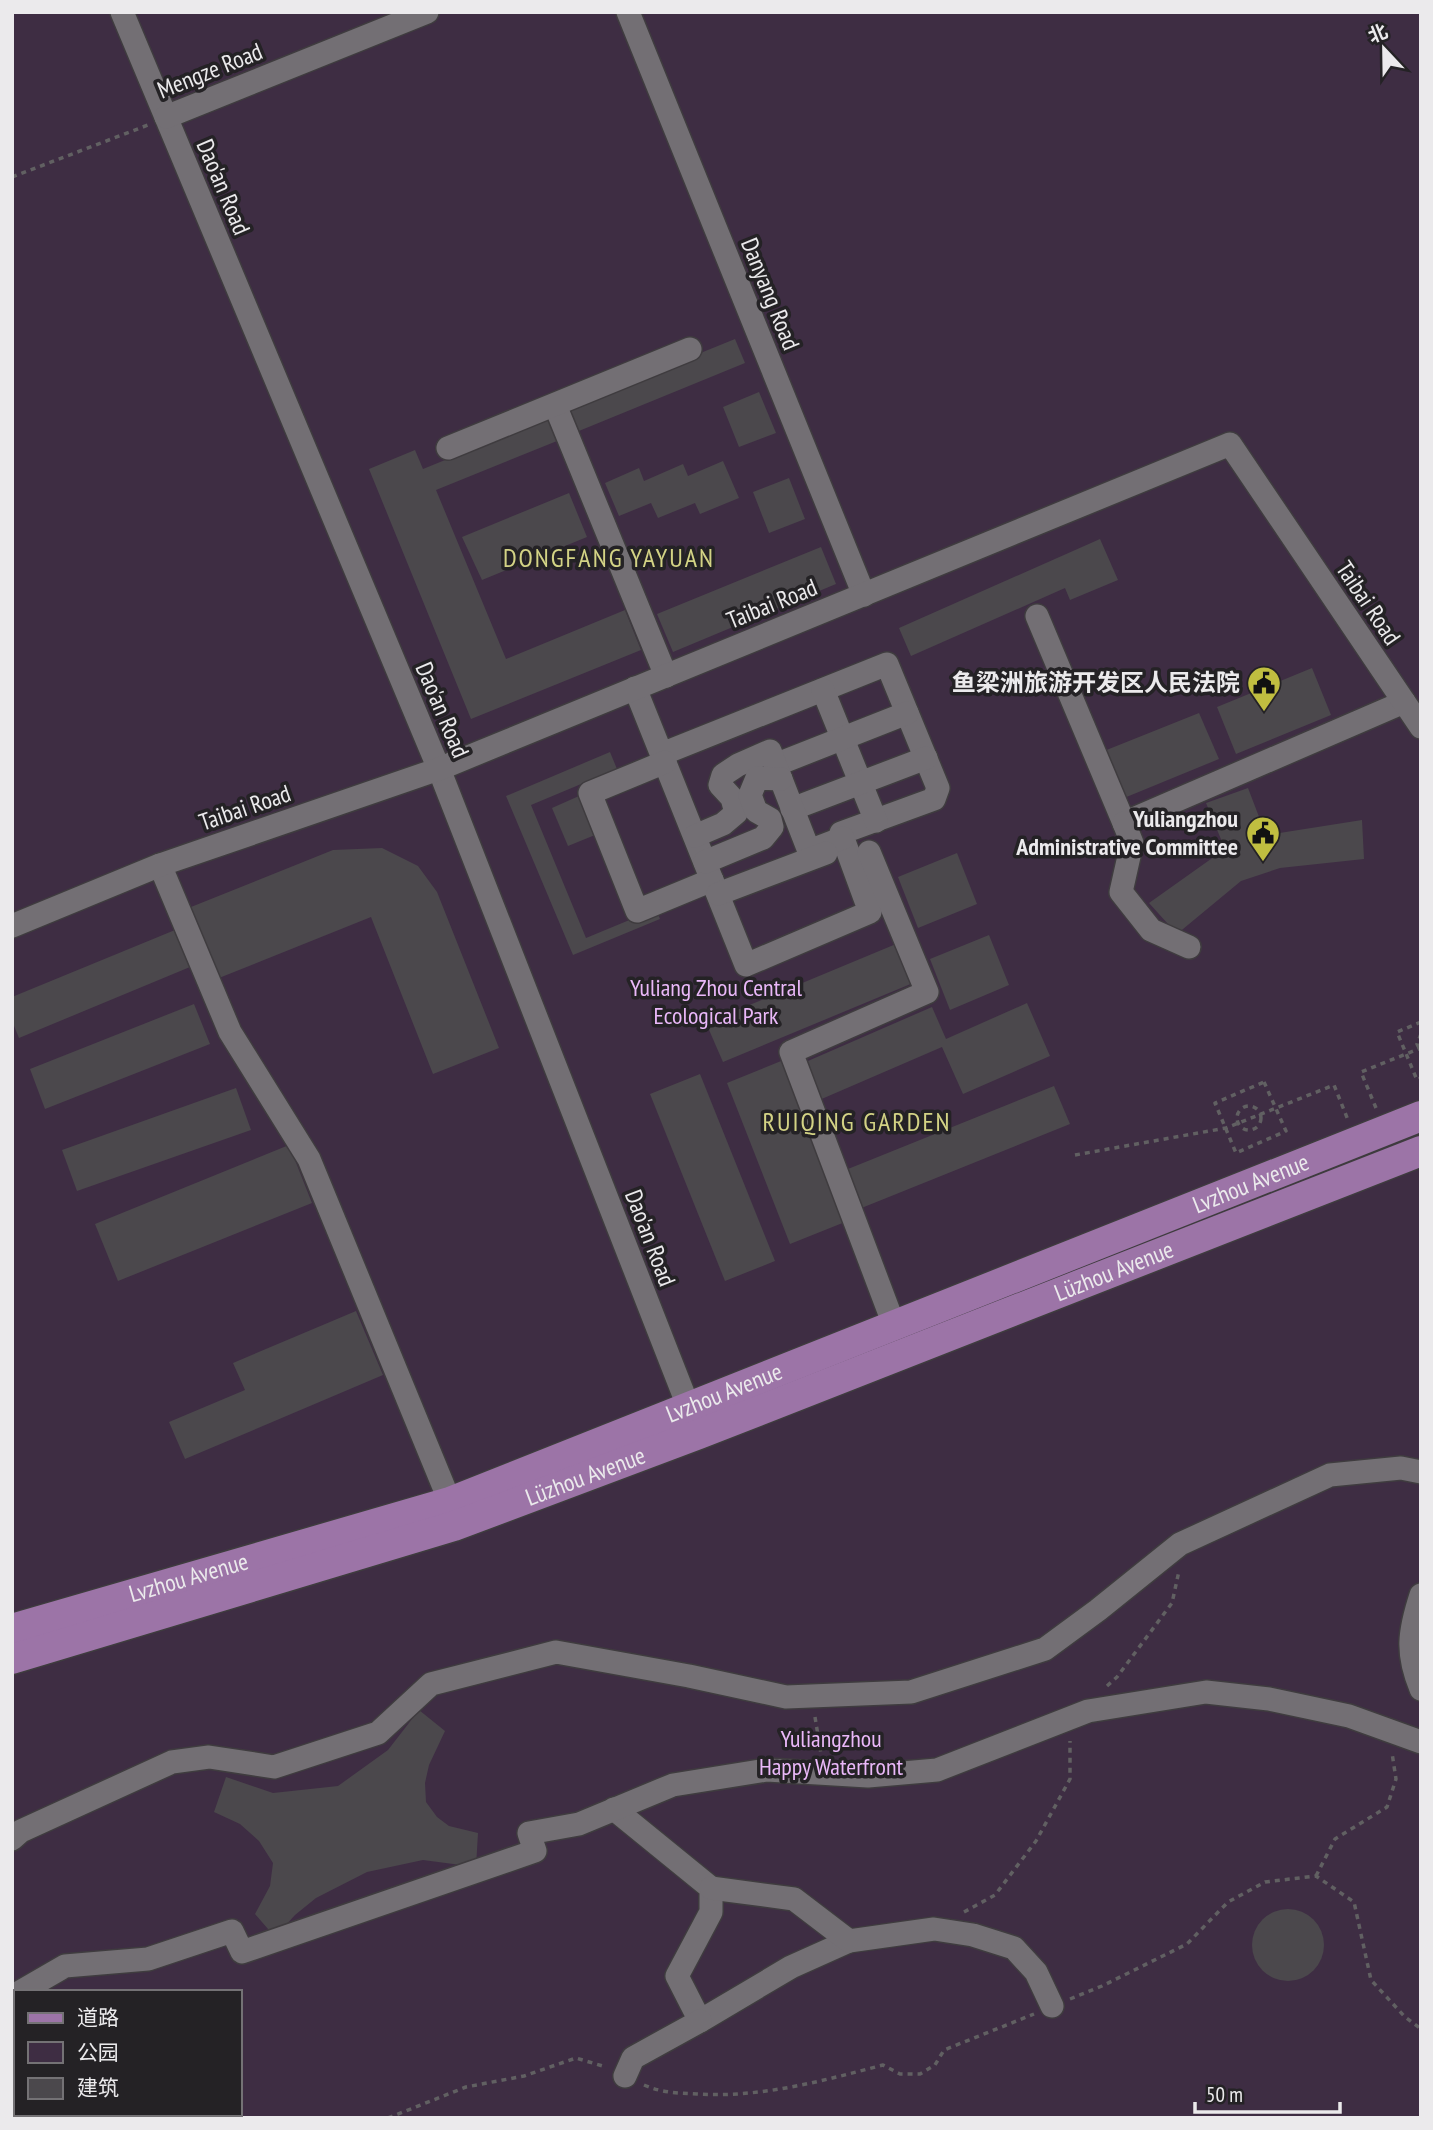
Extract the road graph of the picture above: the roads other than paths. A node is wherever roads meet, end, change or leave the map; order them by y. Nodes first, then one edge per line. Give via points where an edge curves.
1 (122, 12) edge
2 (427, 12) edge
3 (628, 12) edge
4 (166, 117) junction
5 (690, 349) dead end
6 (555, 405) junction
7 (448, 448) dead end
8 (864, 595) junction
9 (1037, 616) dead end
10 (666, 676) junction
11 (635, 688) junction
12 (823, 690) junction
13 (1404, 702) junction
14 (908, 713) junction
15 (757, 716) junction
16 (1421, 727) edge
17 (843, 738) junction
18 (664, 758) junction
19 (926, 758) junction
20 (775, 765) junction
21 (439, 769) junction
22 (860, 783) junction
23 (792, 809) junction
24 (876, 821) junction
25 (1124, 823) junction
26 (695, 836) junction
27 (844, 842) junction
28 (869, 852) dead end
29 (160, 865) junction
30 (712, 879) junction
31 (12, 926) edge
32 (1189, 947) dead end
33 (1421, 1116) edge
34 (1421, 1151) edge
35 (894, 1325) junction
36 (693, 1421) junction
37 (1421, 1472) edge
38 (450, 1502) junction
39 (1421, 1595) edge
40 (12, 1629) edge
41 (12, 1659) edge
42 (1421, 1689) edge
43 (1421, 1742) edge
44 (614, 1809) junction
45 (12, 1839) edge
46 (711, 1888) junction
47 (849, 1941) junction
48 (23, 1990) edge
49 (1052, 2006) road end
50 (700, 2021) junction
51 (625, 2076) road end

1 - 4 street, Dao'an Road
2 - 4 street, Mengze Road
3 - 8 street, Danyang Road
4 - 21 street, Dao'an Road
5 - 6 street
6 - 7 street
6 - 10 street
8 - 10 street, Taibai Road
8 - 13 street, Taibai Road via 1230,444
9 - 25 street
10 - 11 street, Taibai Road
11 - 18 street
11 - 21 street, Taibai Road
12 - 14 street via 887,664
12 - 15 street
12 - 17 street
13 - 16 street, Taibai Road
13 - 25 street
14 - 17 street
14 - 19 street
15 - 18 street
15 - 20 street
17 - 20 street
17 - 22 street
18 - 26 street
18 - 30 street via 590,793 638,911
19 - 22 street
19 - 24 street via 938,788 934,799
20 - 23 street
20 - 26 street via 738,765 723,775 720,785 732,798 736,813
20 - 30 street via 757,778 750,795 756,811 770,818 772,827
21 - 29 street, Taibai Road
21 - 36 street, Dao'an Road
22 - 23 street
22 - 24 street
23 - 27 street via 809,851
24 - 27 street via 841,833
25 - 32 street via 1132,843 1121,891 1151,930
26 - 30 street
27 - 30 street
27 - 30 street via 870,912 746,965
28 - 35 street via 926,992 791,1052
29 - 31 street, Taibai Road
29 - 38 street via 230,1032 309,1159
33 - 35 main road, Lvzhou Avenue
34 - 36 main road, Lüzhou Avenue
35 - 36 main road, Lvzhou Avenue
36 - 38 main road, Lvzhou Avenue
36 - 41 main road, Lüzhou Avenue via 454,1526
37 - 45 street via 1401,1468 1330,1475 1180,1544 1045,1649 911,1692 786,1697 556,1652 431,1684 377,1733 274,1767 209,1757 172,1762
38 - 40 main road, Lvzhou Avenue
39 - 42 street via 1410,1627 1412,1667
43 - 44 street via 1349,1716 1206,1692 1088,1711 937,1770 868,1776 767,1770 673,1784
44 - 46 street
44 - 48 street via 579,1824 529,1833 536,1851 242,1952 232,1931 148,1959 65,1966
46 - 47 street via 794,1899
46 - 50 street via 711,1912 677,1976
47 - 49 street via 934,1928 1014,1948 1036,1972
47 - 50 street via 791,1967
50 - 51 street via 633,2058

